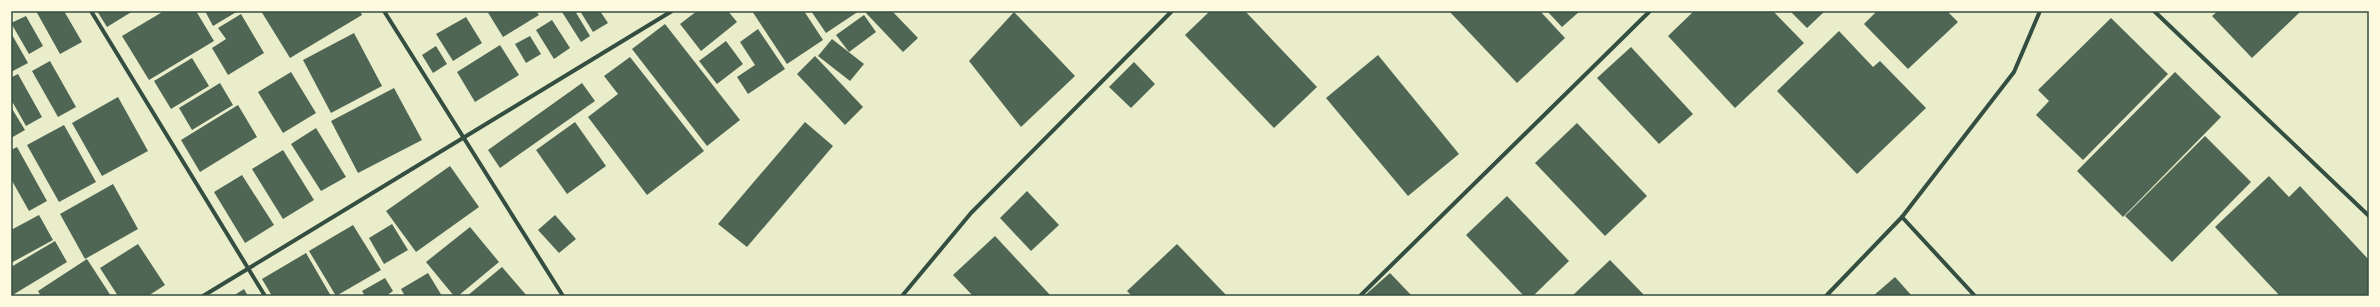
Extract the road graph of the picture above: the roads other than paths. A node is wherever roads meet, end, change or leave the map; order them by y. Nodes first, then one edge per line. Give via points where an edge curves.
1 (91, 11) edge
2 (384, 11) edge
3 (672, 11) edge
4 (1172, 11) edge
5 (1650, 11) edge
6 (2040, 11) edge
7 (2154, 11) edge
8 (463, 140) junction
9 (2369, 216) edge
10 (1902, 217) junction
11 (249, 269) junction
12 (203, 296) edge
13 (264, 296) edge
14 (563, 296) edge
15 (902, 296) edge
16 (1360, 296) edge
17 (1826, 296) edge
18 (1975, 296) edge

1 - 11 street
2 - 8 street
3 - 8 street
4 - 15 street via 971,213
5 - 16 street
6 - 10 street via 2014,72
7 - 9 street
8 - 11 street
8 - 14 street
10 - 17 street
10 - 18 street
11 - 12 street
11 - 13 street

